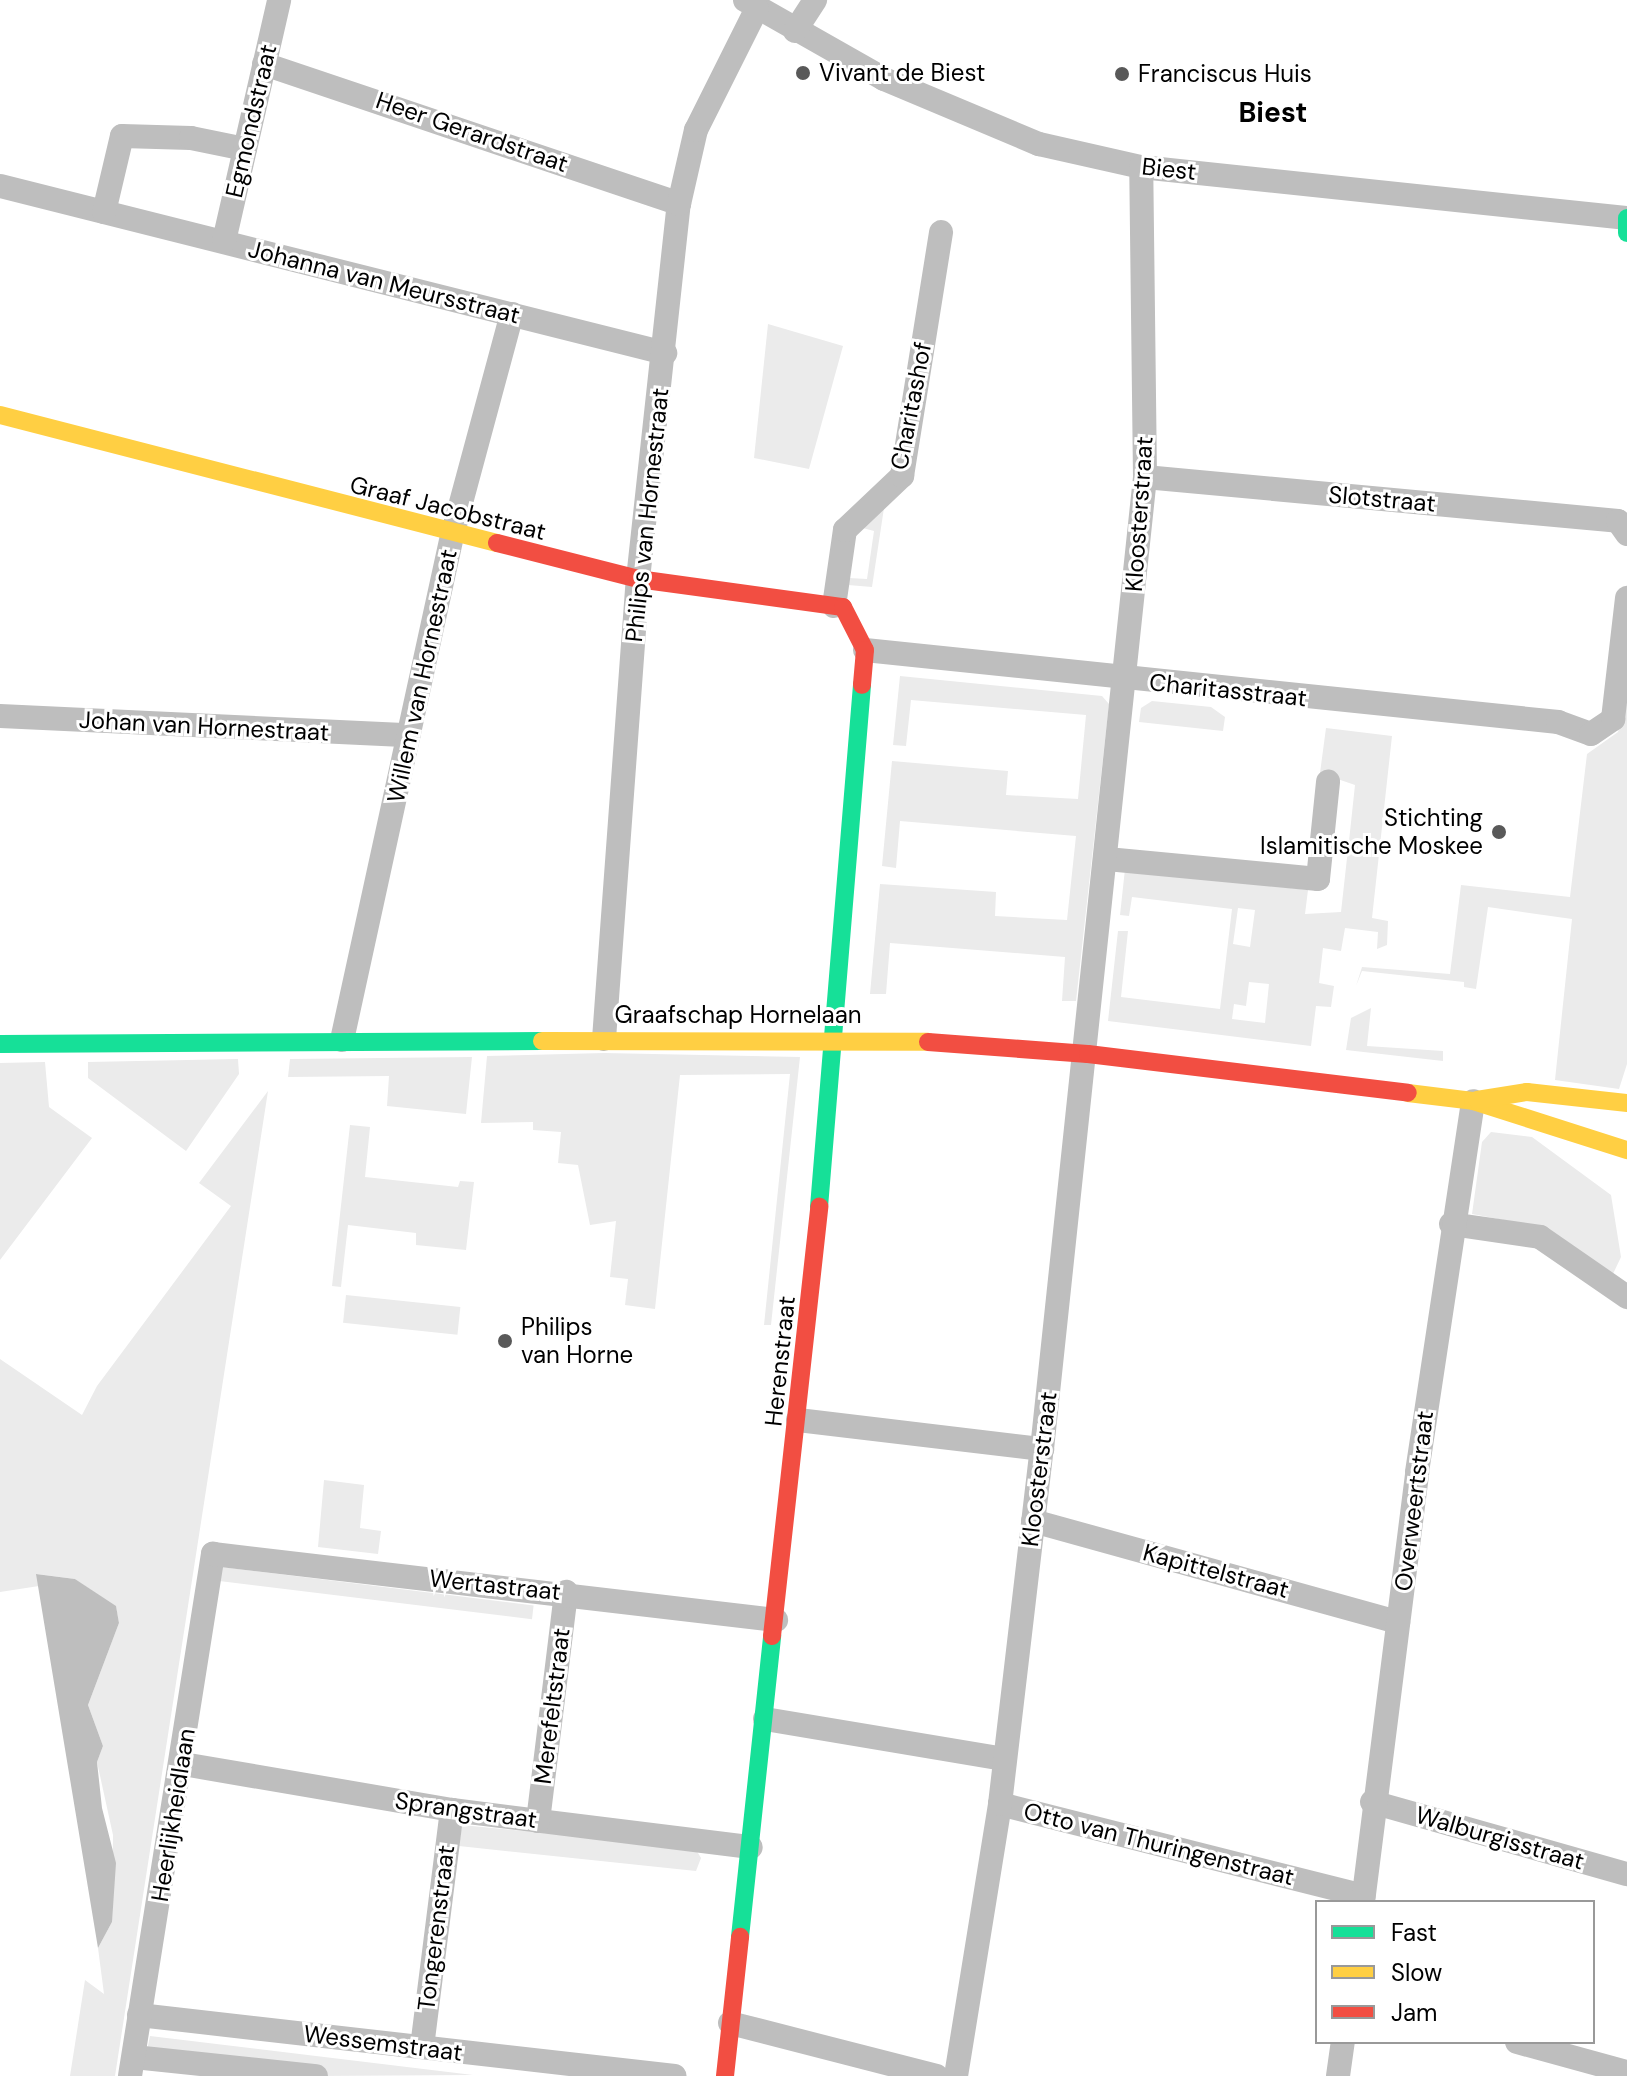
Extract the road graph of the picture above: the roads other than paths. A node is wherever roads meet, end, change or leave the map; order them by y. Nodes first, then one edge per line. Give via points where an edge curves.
1 (279, 0) edge
2 (815, 0) edge
3 (751, 4) edge
4 (795, 31) junction
5 (264, 64) junction
6 (245, 149) junction
7 (1141, 167) junction
8 (0, 186) edge
9 (679, 204) junction
10 (104, 212) junction
11 (1627, 218) edge
12 (941, 232) dead end
13 (1627, 233) edge
14 (224, 241) junction
15 (512, 314) junction
16 (665, 353) junction
17 (0, 415) edge
18 (1145, 477) junction
19 (1623, 528) edge
20 (452, 536) junction
21 (638, 579) junction
22 (1627, 598) edge
23 (834, 606) junction
24 (865, 650) junction
25 (1125, 681) junction
26 (0, 716) edge
27 (409, 735) junction
28 (1328, 782) dead end
29 (1107, 859) junction
30 (835, 1038) junction
31 (604, 1039) junction
32 (342, 1040) junction
33 (0, 1044) edge
34 (1088, 1054) junction
35 (1473, 1101) junction
36 (1627, 1103) edge
37 (1627, 1150) edge
38 (1451, 1224) junction
39 (1627, 1297) edge
40 (798, 1420) junction
41 (1042, 1449) junction
42 (1033, 1521) junction
43 (213, 1554) joint
44 (566, 1592) junction
45 (776, 1620) junction
46 (1398, 1622) junction
47 (765, 1719) junction
48 (1005, 1759) junction
49 (183, 1764) junction
50 (1372, 1802) junction
51 (1000, 1804) junction
52 (452, 1810) junction
53 (538, 1821) junction
54 (751, 1847) junction
55 (1626, 1869) edge
56 (1364, 1899) edge
57 (139, 2015) junction
58 (730, 2023) junction
59 (1343, 2044) edge
60 (1524, 2044) edge
61 (422, 2047) junction
62 (132, 2066) edge
63 (487, 2066) edge
64 (1627, 2072) edge
65 (316, 2076) edge
66 (675, 2076) edge
67 (725, 2076) edge
68 (936, 2076) edge
69 (956, 2076) edge
70 (1338, 2076) edge

1 - 5 street, Egmondstraat
2 - 4 street
3 - 4 street, Biest
3 - 9 street, Philips van Hornestraat via 696,130
4 - 7 street, Biest via 884,79 1039,144
5 - 6 street, Egmondstraat
5 - 9 street, Heer Gerardstraat
6 - 10 street via 191,138 122,136
6 - 14 street, Egmondstraat
7 - 11 street, Biest
7 - 18 street, Kloosterstraat
8 - 10 street, Johanna van Meursstraat
9 - 16 street, Philips van Hornestraat
10 - 14 street, Johanna van Meursstraat
11 - 13 street
12 - 23 street, Charitashof via 902,476 845,530
14 - 15 street, Johanna van Meursstraat
15 - 16 street, Johanna van Meursstraat
15 - 20 street, Willem van Hornestraat
16 - 21 street, Philips van Hornestraat
17 - 20 street, Graaf Jacobstraat
18 - 19 street, Slotstraat
18 - 25 street, Kloosterstraat
20 - 21 street, Graaf Jacobstraat
20 - 27 street, Willem van Hornestraat
21 - 23 street, Graaf Jacobstraat
21 - 31 street, Philips van Hornestraat
22 - 25 street, Charitasstraat via 1613,719 1591,734 1558,722
23 - 24 street via 843,607
24 - 25 street, Charitasstraat
24 - 30 street, Herenstraat
25 - 29 street, Kloosterstraat
26 - 27 street, Johan van Hornestraat
27 - 32 street, Willem van Hornestraat
28 - 29 street via 1318,879
29 - 34 street, Kloosterstraat
30 - 31 street, Graafschap Hornelaan
30 - 34 street, Graafschap Hornelaan
30 - 40 street, Herenstraat
31 - 32 street, Graafschap Hornelaan
32 - 33 street, Graafschap Hornelaan
34 - 35 street, Graafschap Hornelaan
34 - 41 street, Kloosterstraat
35 - 36 street, Graafschap Hornelaan via 1527,1092
35 - 37 street, Graafschap Hornelaan
35 - 38 street, Overweertstraat
38 - 39 street via 1540,1237 1575,1255
38 - 46 street, Overweertstraat
40 - 41 street
40 - 45 street, Herenstraat
41 - 42 street, Kloosterstraat
42 - 46 street, Kapittelstraat
42 - 48 street, Kloosterstraat
43 - 44 street, Wertastraat
43 - 49 street, Heerlijkheidlaan
44 - 45 street, Wertastraat
44 - 53 street, Merefeltstraat
45 - 47 street, Herenstraat
46 - 50 street, Overweertstraat
47 - 48 street
47 - 54 street, Herenstraat
48 - 51 street, Kloosterstraat
49 - 52 street, Sprangstraat
49 - 57 street, Heerlijkheidlaan
50 - 55 street, Walburgisstraat
50 - 56 street, Overweertstraat
51 - 56 street, Otto van Thuringenstraat
51 - 69 street, Kloosterstraat
52 - 53 street, Sprangstraat
52 - 61 street, Tongerenstraat
53 - 54 street, Sprangstraat
54 - 58 street, Herenstraat
57 - 61 street, Wessemstraat
57 - 62 street, Heerlijkheidlaan
58 - 67 street, Herenstraat
58 - 68 street
59 - 70 street
60 - 64 street
61 - 63 street, Wessemstraat
62 - 65 street, Wessemstraat
63 - 66 street, Wessemstraat

